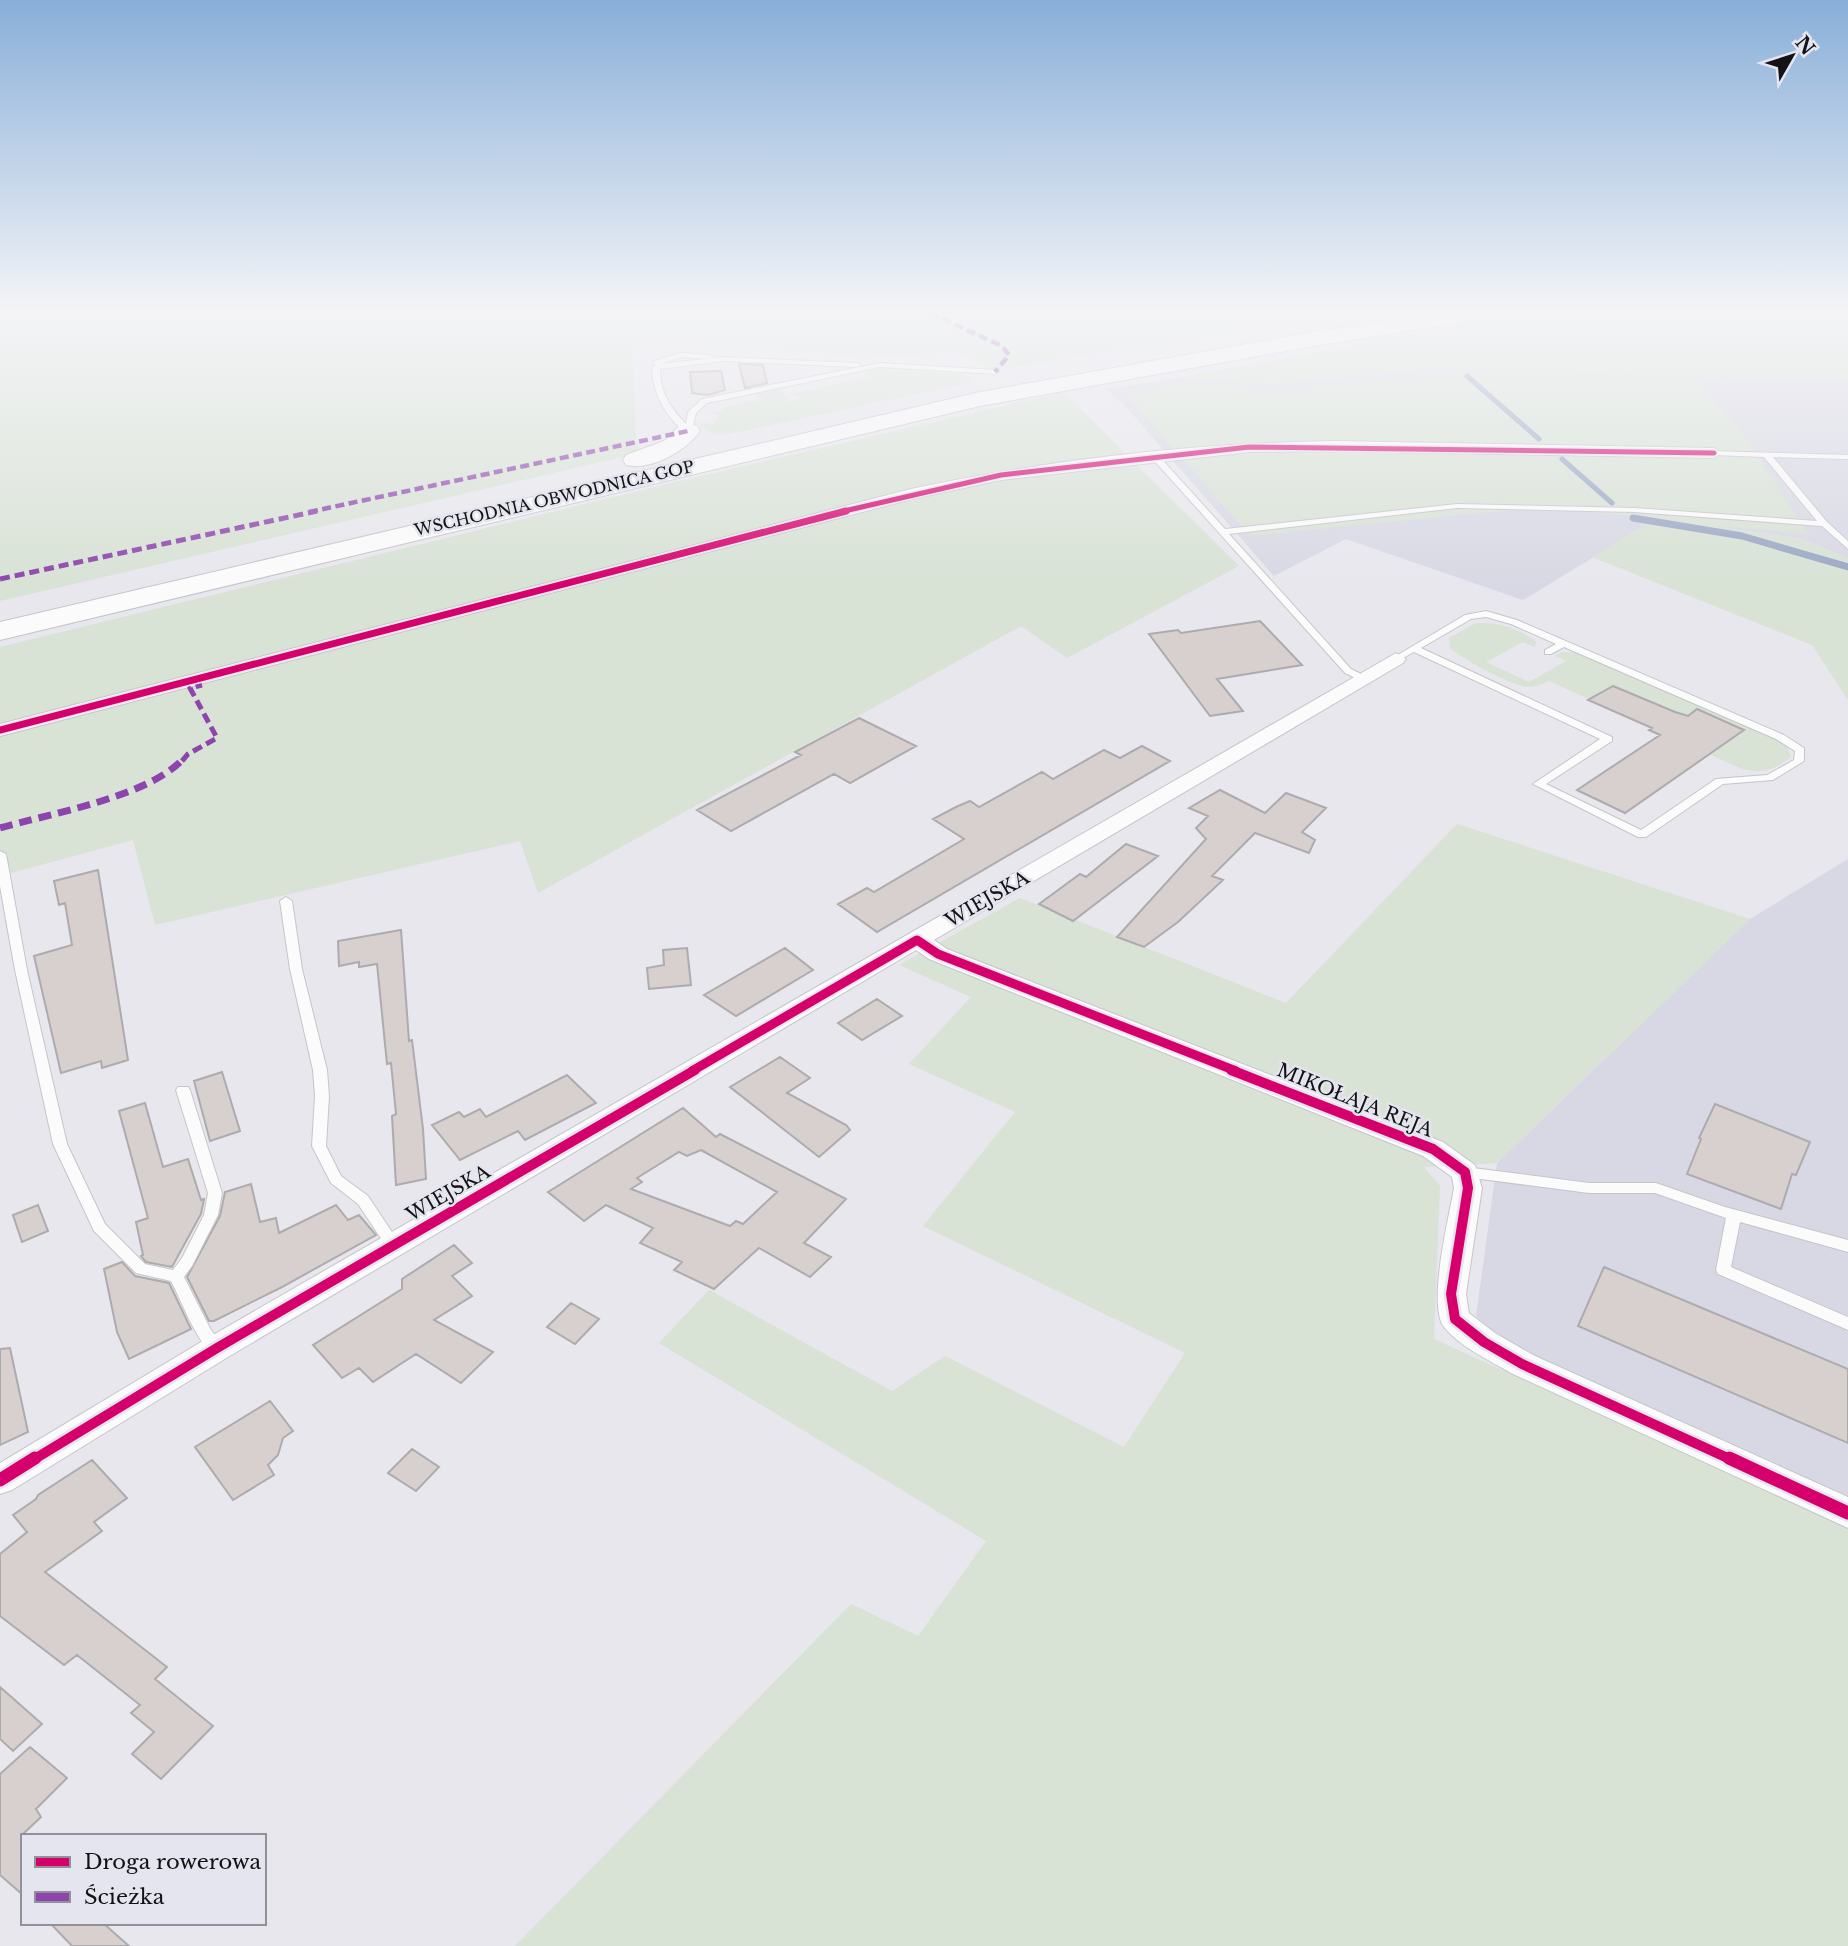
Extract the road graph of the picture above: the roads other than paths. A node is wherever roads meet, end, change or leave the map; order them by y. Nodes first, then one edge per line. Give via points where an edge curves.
1 (663, 404) edge
2 (702, 404) edge
3 (899, 404) edge
4 (959, 404) edge
5 (688, 431) junction
6 (1714, 453) joint
7 (1767, 455) junction
8 (1154, 456) junction
9 (1847, 459) edge
10 (599, 471) junction
11 (1824, 524) junction
12 (1222, 532) junction
13 (1848, 545) edge
14 (0, 614) edge
15 (0, 631) edge
16 (1564, 643) junction
17 (1548, 652) dead end
18 (1405, 654) junction
19 (1362, 678) junction
20 (0, 730) edge
21 (0, 854) edge
22 (286, 901) dead end
23 (917, 940) junction
24 (183, 1090) dead end
25 (1465, 1172) junction
26 (1734, 1215) junction
27 (393, 1245) junction
28 (1848, 1247) edge
29 (176, 1276) junction
30 (1848, 1324) edge
31 (217, 1348) junction
32 (0, 1480) edge
33 (1848, 1513) edge

1 - 5 lane
2 - 5 lane via 692,412
3 - 10 highway, WSCHODNIA OBWODNICA GOP
4 - 15 highway, WSCHODNIA OBWODNICA GOP
5 - 10 highway via 673,446
6 - 7 lane
6 - 8 street via 1334,446 1250,447
7 - 9 lane
7 - 11 lane
8 - 12 lane
8 - 20 street via 1001,475 911,494
10 - 14 highway, WSCHODNIA OBWODNICA GOP
11 - 12 lane via 1634,510 1457,506
11 - 13 lane
12 - 19 lane via 1348,671
16 - 17 lane
16 - 18 lane via 1486,614 1468,617
16 - 18 lane via 1780,737 1800,750 1799,761 1769,778 1720,781 1642,835 1538,783 1608,739
18 - 19 street, WIEJSKA
19 - 23 street, WIEJSKA
21 - 29 lane via 60,1144 99,1227 141,1269
22 - 27 lane via 296,969 320,1070 320,1146 336,1179 363,1200
23 - 25 street, MIKOŁAJA REJA via 938,954 1433,1149
23 - 27 street, WIEJSKA
24 - 29 lane via 215,1193 211,1215
25 - 26 lane via 1589,1188 1656,1188
25 - 33 street via 1468,1188 1451,1294 1455,1319 1522,1364
26 - 28 lane
26 - 30 lane via 1723,1270
27 - 31 street, WIEJSKA
29 - 31 lane via 205,1334
31 - 32 street, WIEJSKA

